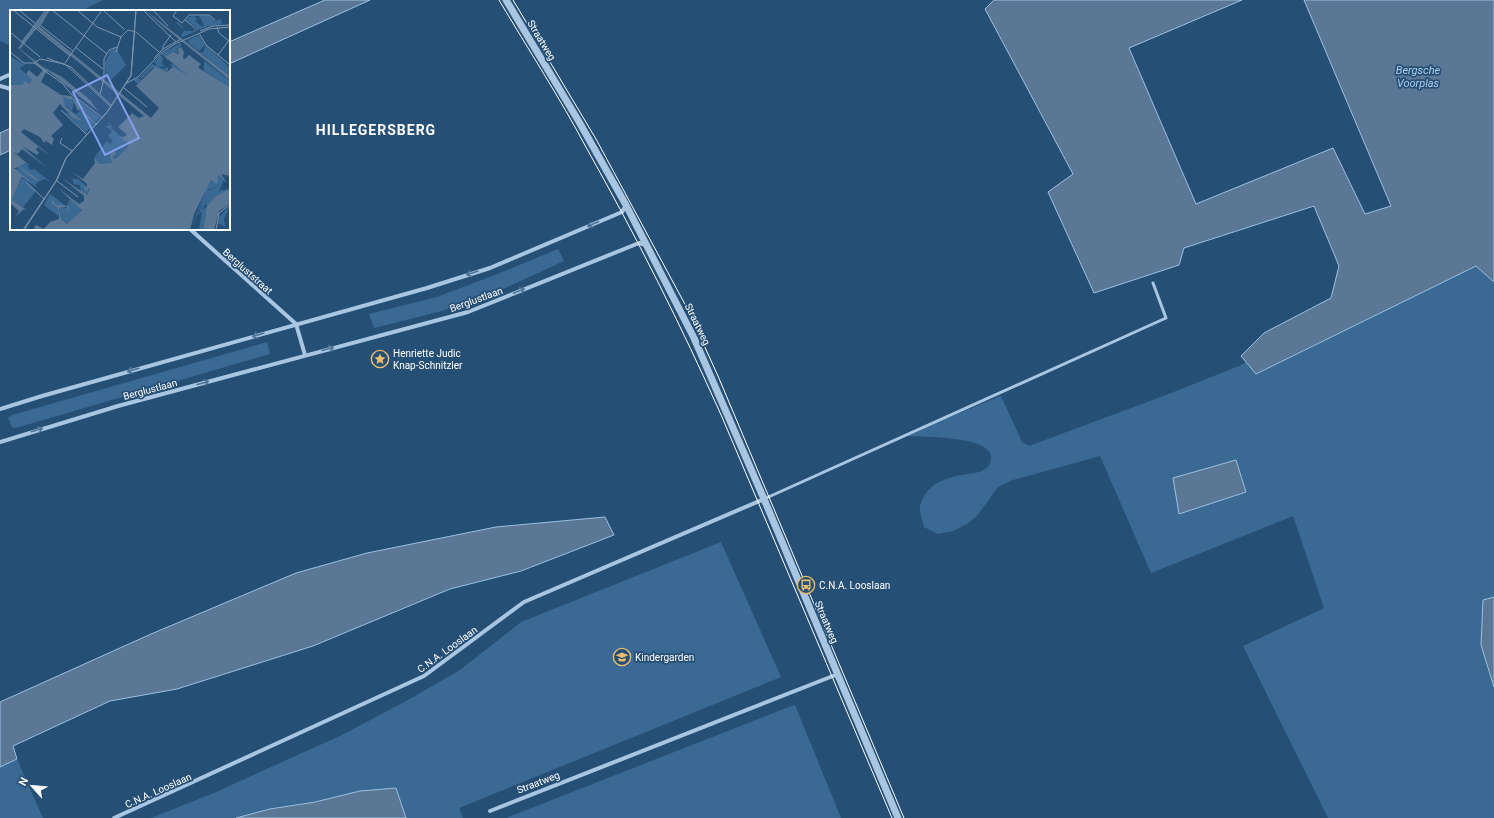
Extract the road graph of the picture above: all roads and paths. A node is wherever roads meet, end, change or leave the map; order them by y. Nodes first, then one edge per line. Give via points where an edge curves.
1 (506, 0) edge
2 (10, 74) edge
3 (0, 79) edge
4 (0, 86) edge
5 (10, 89) edge
6 (626, 205) junction
7 (191, 230) edge
8 (646, 245) junction
9 (1153, 283) dead end
10 (296, 324) junction
11 (306, 355) junction
12 (0, 409) edge
13 (0, 442) edge
14 (764, 499) junction
15 (838, 674) junction
16 (490, 811) dead end
17 (114, 818) edge
18 (898, 818) edge

1 - 6 street, Straatweg
2 - 3 street
4 - 5 street
6 - 8 street, Straatweg
6 -> 10 street via 622,212 490,268
7 - 10 street, Bergluststraat
11 -> 8 street, Berglustlaan via 468,312 639,243
8 - 14 street, Straatweg via 694,338
9 - 14 lane via 1166,318
10 - 11 street
10 -> 12 street
13 -> 11 street, Berglustlaan via 118,406
14 - 15 street, Straatweg
14 - 17 street, C.N.A. Looslaan via 524,602 424,676
15 - 16 street, Straatweg
15 - 18 street, Straatweg

